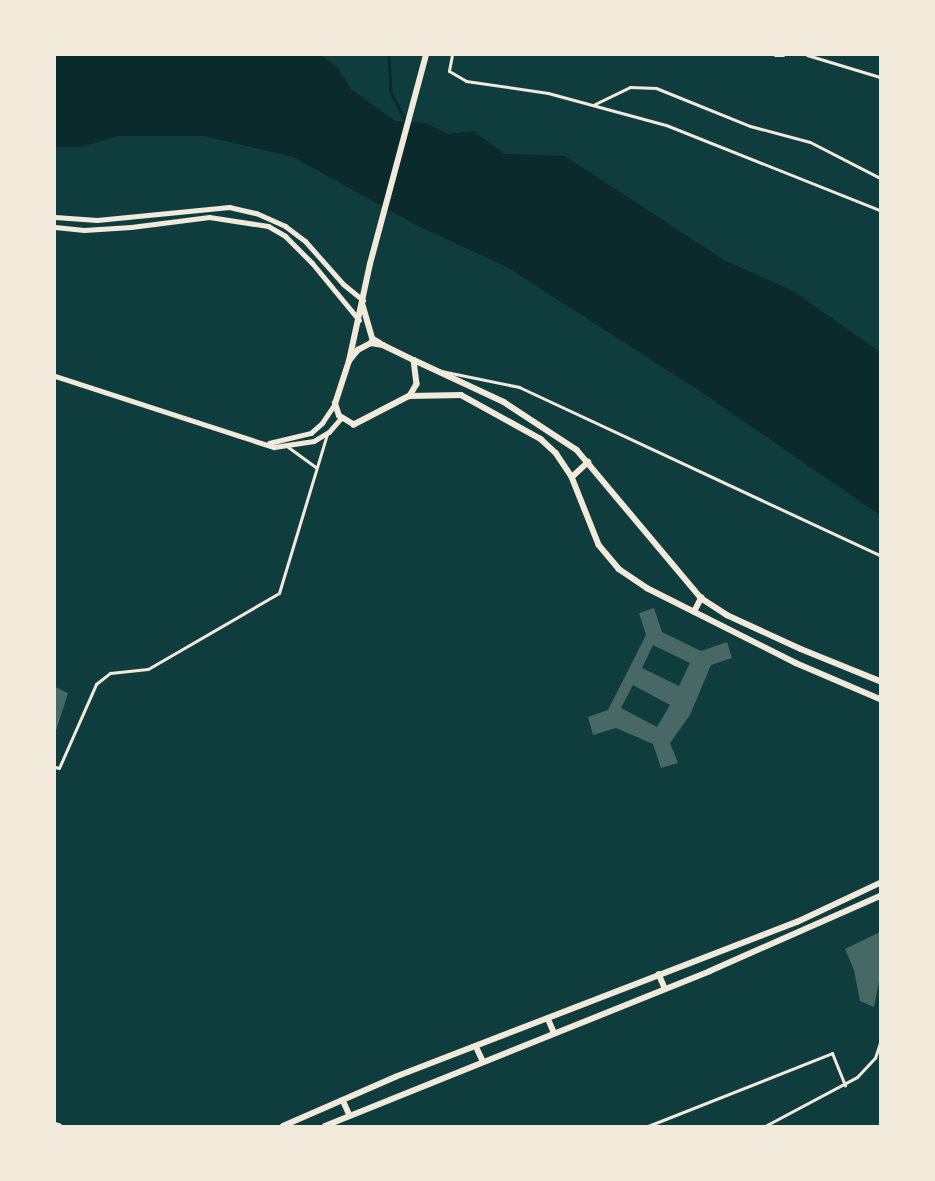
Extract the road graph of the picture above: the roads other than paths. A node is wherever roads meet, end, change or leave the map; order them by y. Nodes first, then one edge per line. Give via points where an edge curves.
1 (426, 55) edge
2 (452, 55) edge
3 (775, 55) edge
4 (783, 55) edge
5 (806, 55) edge
6 (880, 77) edge
7 (593, 105) junction
8 (880, 178) edge
9 (880, 210) edge
10 (134, 216) junction
11 (55, 218) edge
12 (136, 226) junction
13 (55, 227) edge
14 (363, 301) junction
15 (359, 320) junction
16 (383, 345) junction
17 (414, 360) junction
18 (349, 361) junction
19 (435, 369) junction
20 (55, 376) edge
21 (410, 396) junction
22 (335, 404) junction
23 (341, 418) junction
24 (327, 433) junction
25 (269, 443) junction
26 (288, 447) junction
27 (588, 462) junction
28 (316, 467) junction
29 (572, 477) junction
30 (880, 555) edge
31 (702, 598) junction
32 (694, 612) junction
33 (880, 681) edge
34 (880, 699) edge
35 (55, 767) edge
36 (880, 884) edge
37 (880, 896) edge
38 (659, 974) junction
39 (665, 988) junction
40 (548, 1018) junction
41 (554, 1032) junction
42 (880, 1043) edge
43 (476, 1046) junction
44 (483, 1061) junction
45 (845, 1085) junction
46 (343, 1100) junction
47 (350, 1116) junction
48 (55, 1125) edge
49 (59, 1126) edge
50 (284, 1126) edge
51 (325, 1126) edge
52 (648, 1126) edge
53 (765, 1126) edge

1 - 14 main road
2 - 7 street via 449,71 466,81 548,93
3 - 4 street
5 - 6 street
7 - 8 street via 630,87 656,88 750,126 810,142
7 - 9 street via 666,125
10 - 11 main road via 97,220
10 - 12 street
10 - 14 main road via 229,206 256,213 285,226 306,241 343,284
12 - 13 main road via 84,230
12 - 15 main road via 209,217 268,226 285,236 312,263
14 - 15 main road
14 - 16 main road via 374,339
15 - 18 main road
16 - 17 main road
16 - 18 main road via 366,346
17 - 19 main road
17 - 21 main road via 418,376
18 - 22 main road
19 - 27 main road via 504,402 561,438
19 - 30 street via 519,387
20 - 25 street
21 - 23 main road via 361,424 354,425
21 - 29 main road via 461,395 485,406 541,439 556,453
22 - 23 main road
22 - 25 street via 311,433
23 - 24 street
24 - 26 street via 314,441
24 - 28 street
25 - 26 street
26 - 28 street
27 - 29 main road
27 - 31 main road
28 - 35 street via 279,593 148,669 110,673 96,684 59,768
29 - 32 main road via 599,545 620,569 647,588
31 - 32 main road
31 - 33 main road via 727,615 792,646
32 - 34 main road via 796,663
36 - 38 main road via 797,922
37 - 39 main road
38 - 39 main road
38 - 40 main road
39 - 41 main road
40 - 41 main road
40 - 43 main road
41 - 44 main road
42 - 45 street via 875,1058 857,1078
43 - 44 main road
43 - 46 main road
44 - 47 main road
45 - 52 street via 832,1053
45 - 53 street
46 - 47 main road
46 - 50 main road
47 - 51 main road
48 - 49 main road

